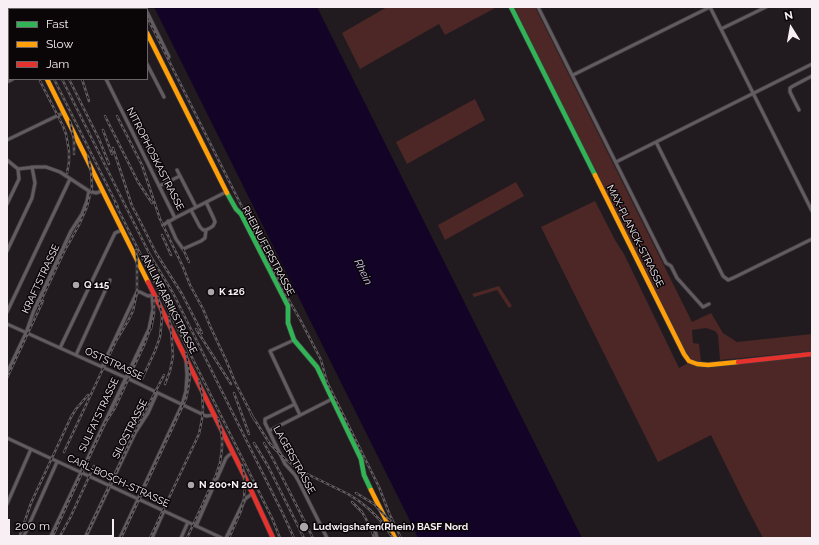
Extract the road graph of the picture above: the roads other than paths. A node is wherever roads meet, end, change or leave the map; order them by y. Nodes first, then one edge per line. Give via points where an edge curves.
1 (510, 7) edge
2 (538, 7) edge
3 (710, 7) edge
4 (766, 7) edge
5 (148, 14) edge
6 (721, 29) junction
7 (148, 35) edge
8 (170, 58) dead end
9 (812, 64) edge
10 (148, 66) edge
11 (573, 75) junction
12 (812, 76) edge
13 (47, 80) edge
14 (106, 80) edge
15 (753, 93) junction
16 (164, 97) dead end
17 (799, 110) dead end
18 (63, 112) junction
19 (7, 140) edge
20 (656, 142) junction
21 (7, 160) edge
22 (616, 162) junction
23 (32, 167) junction
24 (18, 169) junction
25 (177, 170) dead end
26 (180, 176) junction
27 (70, 178) junction
28 (159, 186) junction
29 (89, 191) junction
30 (102, 191) junction
31 (226, 192) junction
32 (206, 202) junction
33 (7, 204) edge
34 (196, 207) junction
35 (191, 210) junction
36 (812, 211) edge
37 (175, 218) junction
38 (168, 221) junction
39 (163, 224) dead end
40 (122, 230) junction
41 (206, 230) junction
42 (812, 239) edge
43 (7, 251) edge
44 (110, 280) dead end
45 (153, 295) junction
46 (709, 304) dead end
47 (7, 312) edge
48 (7, 324) edge
49 (26, 333) junction
50 (294, 340) junction
51 (60, 348) junction
52 (812, 354) edge
53 (76, 355) junction
54 (186, 359) junction
55 (102, 367) junction
56 (7, 373) edge
57 (125, 378) junction
58 (157, 393) junction
59 (332, 399) junction
60 (295, 404) junction
61 (182, 405) junction
62 (214, 415) junction
63 (300, 415) junction
64 (269, 431) junction
65 (7, 438) edge
66 (31, 449) junction
67 (233, 453) junction
68 (57, 462) junction
69 (81, 473) junction
70 (110, 486) junction
71 (253, 493) junction
72 (138, 499) junction
73 (7, 504) edge
74 (164, 511) junction
75 (386, 521) junction
76 (188, 522) junction
77 (196, 526) junction
78 (23, 538) edge
79 (50, 538) edge
80 (85, 538) edge
81 (120, 538) edge
82 (152, 538) edge
83 (181, 538) edge
84 (222, 538) edge
85 (226, 538) edge
86 (273, 538) edge
87 (327, 538) edge
88 (377, 538) edge
89 (395, 538) edge

1 - 52 street, MAX-PLANCK-STRASSE via 684,354 690,361 708,365
2 - 11 street
3 - 6 street
3 - 11 street
4 - 6 street
5 - 8 street
6 - 15 street
7 - 31 street, RHEINUFERSTRASSE
9 - 15 street
10 - 16 street
11 - 22 street
12 - 17 street via 790,88
13 - 18 street, ANILINFABRIKSTRASSE
14 - 28 street, NITROPHOSKASTRASSE
15 - 20 street
15 - 36 street
18 - 19 street
18 - 30 street, ANILINFABRIKSTRASSE
20 - 22 street
20 - 42 street via 723,276 728,280
21 - 24 street
22 - 46 street via 666,263 703,307
23 - 24 street
23 - 27 street via 46,167
23 - 43 street via 35,183 32,198
24 - 33 street via 19,179
25 - 26 street
26 - 28 street
26 - 34 street
27 - 29 street
27 - 47 street
28 - 37 street, NITROPHOSKASTRASSE
29 - 30 street
29 - 49 street, KRAFTSTRASSE via 82,214 71,231
30 - 40 street, ANILINFABRIKSTRASSE
31 - 32 street, NITROPHOSKASTRASSE
31 - 50 street, RHEINUFERSTRASSE via 241,214 288,306 288,323
32 - 34 street, NITROPHOSKASTRASSE
32 - 41 street via 215,222
34 - 35 street, NITROPHOSKASTRASSE
35 - 37 street, NITROPHOSKASTRASSE
35 - 41 street via 202,230
37 - 38 street
38 - 39 street
38 - 41 street via 183,249 205,238
40 - 45 street, ANILINFABRIKSTRASSE
40 - 51 street via 115,233 112,238
44 - 53 street
45 - 54 street, ANILINFABRIKSTRASSE
45 - 55 street via 138,292 136,294
45 - 57 street, SULFATSTRASSE via 149,329
48 - 49 street, OSTSTRASSE
49 - 51 street, OSTSTRASSE
49 - 56 street, KRAFTSTRASSE
50 - 59 street, RHEINUFERSTRASSE via 317,367
50 - 60 street via 270,351
51 - 53 street, OSTSTRASSE
53 - 55 street, OSTSTRASSE
54 - 61 street via 186,390
54 - 62 street, ANILINFABRIKSTRASSE
55 - 57 street, OSTSTRASSE
57 - 58 street, OSTSTRASSE
57 - 69 street, SULFATSTRASSE
58 - 61 street, OSTSTRASSE
58 - 70 street, SILOSTRASSE
59 - 63 street
59 - 75 street, RHEINUFERSTRASSE via 361,459 364,475
60 - 63 street
60 - 64 street, LAGERSTRASSE via 265,419 264,423
61 - 62 street, OSTSTRASSE via 206,416
61 - 72 street
62 - 67 street, ANILINFABRIKSTRASSE
63 - 64 street
64 - 87 street, LAGERSTRASSE via 286,464 299,482
65 - 66 street, CARL-BOSCH-STRASSE
66 - 68 street, CARL-BOSCH-STRASSE
66 - 73 street
67 - 71 street, ANILINFABRIKSTRASSE
67 - 77 street via 226,458
68 - 69 street, CARL-BOSCH-STRASSE
68 - 78 street
69 - 70 street, CARL-BOSCH-STRASSE
69 - 79 street, SULFATSTRASSE
70 - 72 street, CARL-BOSCH-STRASSE
70 - 80 street, SILOSTRASSE
71 - 85 street via 245,500
71 - 86 street, ANILINFABRIKSTRASSE
72 - 74 street, CARL-BOSCH-STRASSE
72 - 81 street
74 - 76 street, CARL-BOSCH-STRASSE
74 - 82 street
75 - 88 street via 376,527
75 - 89 street, RHEINUFERSTRASSE
76 - 77 street, CARL-BOSCH-STRASSE
76 - 83 street
77 - 84 street, CARL-BOSCH-STRASSE

